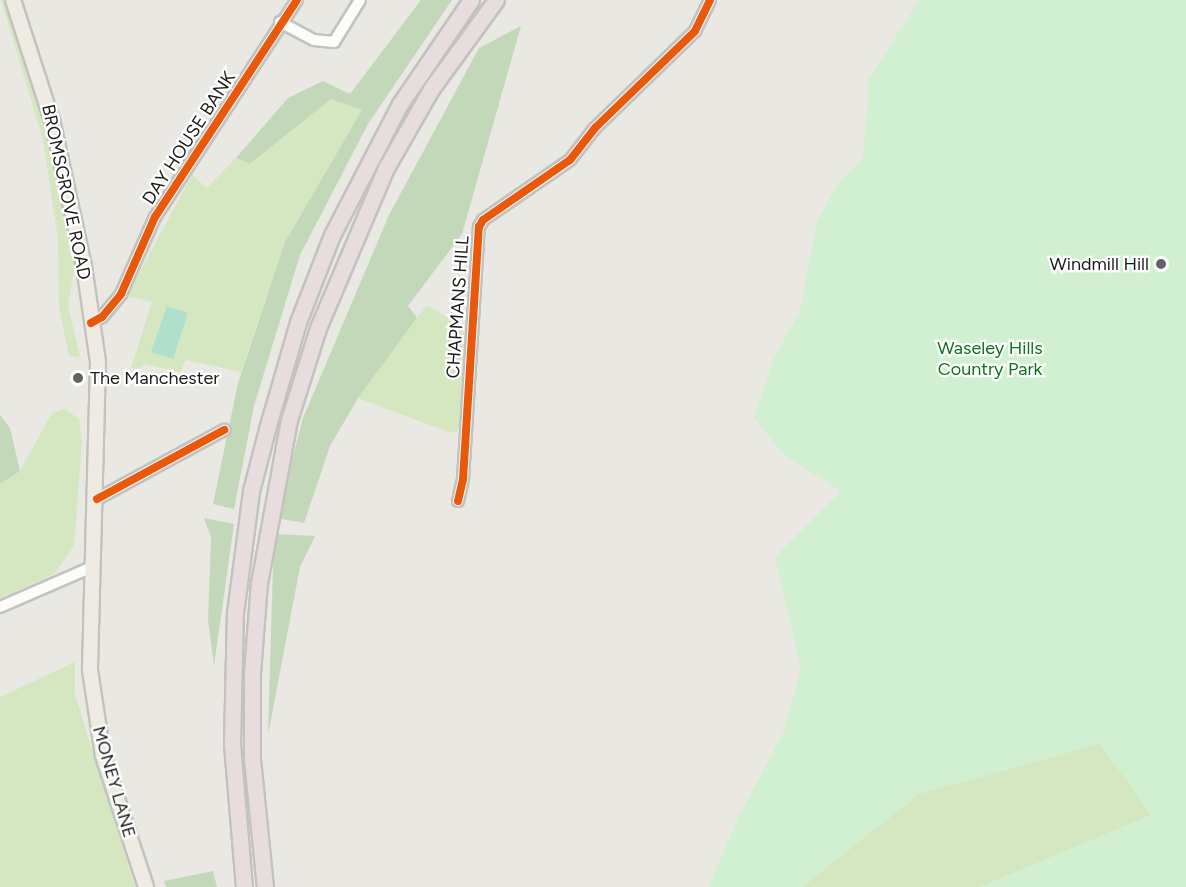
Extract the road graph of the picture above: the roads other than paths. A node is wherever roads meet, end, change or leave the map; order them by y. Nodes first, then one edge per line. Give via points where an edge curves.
1 (13, 0) edge
2 (297, 0) edge
3 (360, 0) edge
4 (471, 0) edge
5 (496, 0) edge
6 (710, 0) edge
7 (280, 22) junction
8 (91, 323) junction
9 (224, 430) dead end
10 (97, 500) junction
11 (458, 501) dead end
12 (92, 567) junction
13 (0, 607) edge
14 (146, 887) edge
15 (244, 887) edge
16 (265, 887) edge

1 - 8 main road, BROMSGROVE ROAD via 53,124 76,217
2 - 7 street, DAY HOUSE BANK
3 - 7 street via 334,42 314,40
4 - 15 highway via 400,104 332,235 298,322 251,491 235,613 232,753
5 - 16 highway via 431,89 386,168 322,317 289,420 259,583 252,673 252,759
6 - 11 street, CHAPMANS HILL via 695,31 596,128 570,160 483,220 479,227 463,479
7 - 8 street, DAY HOUSE BANK via 228,109 155,217 121,294 102,317
8 - 10 main road, BROMSGROVE ROAD via 98,362
9 - 10 street
10 - 12 main road, BROMSGROVE ROAD
12 - 13 street
12 - 14 main road, MONEY LANE via 90,670 95,716 103,756

